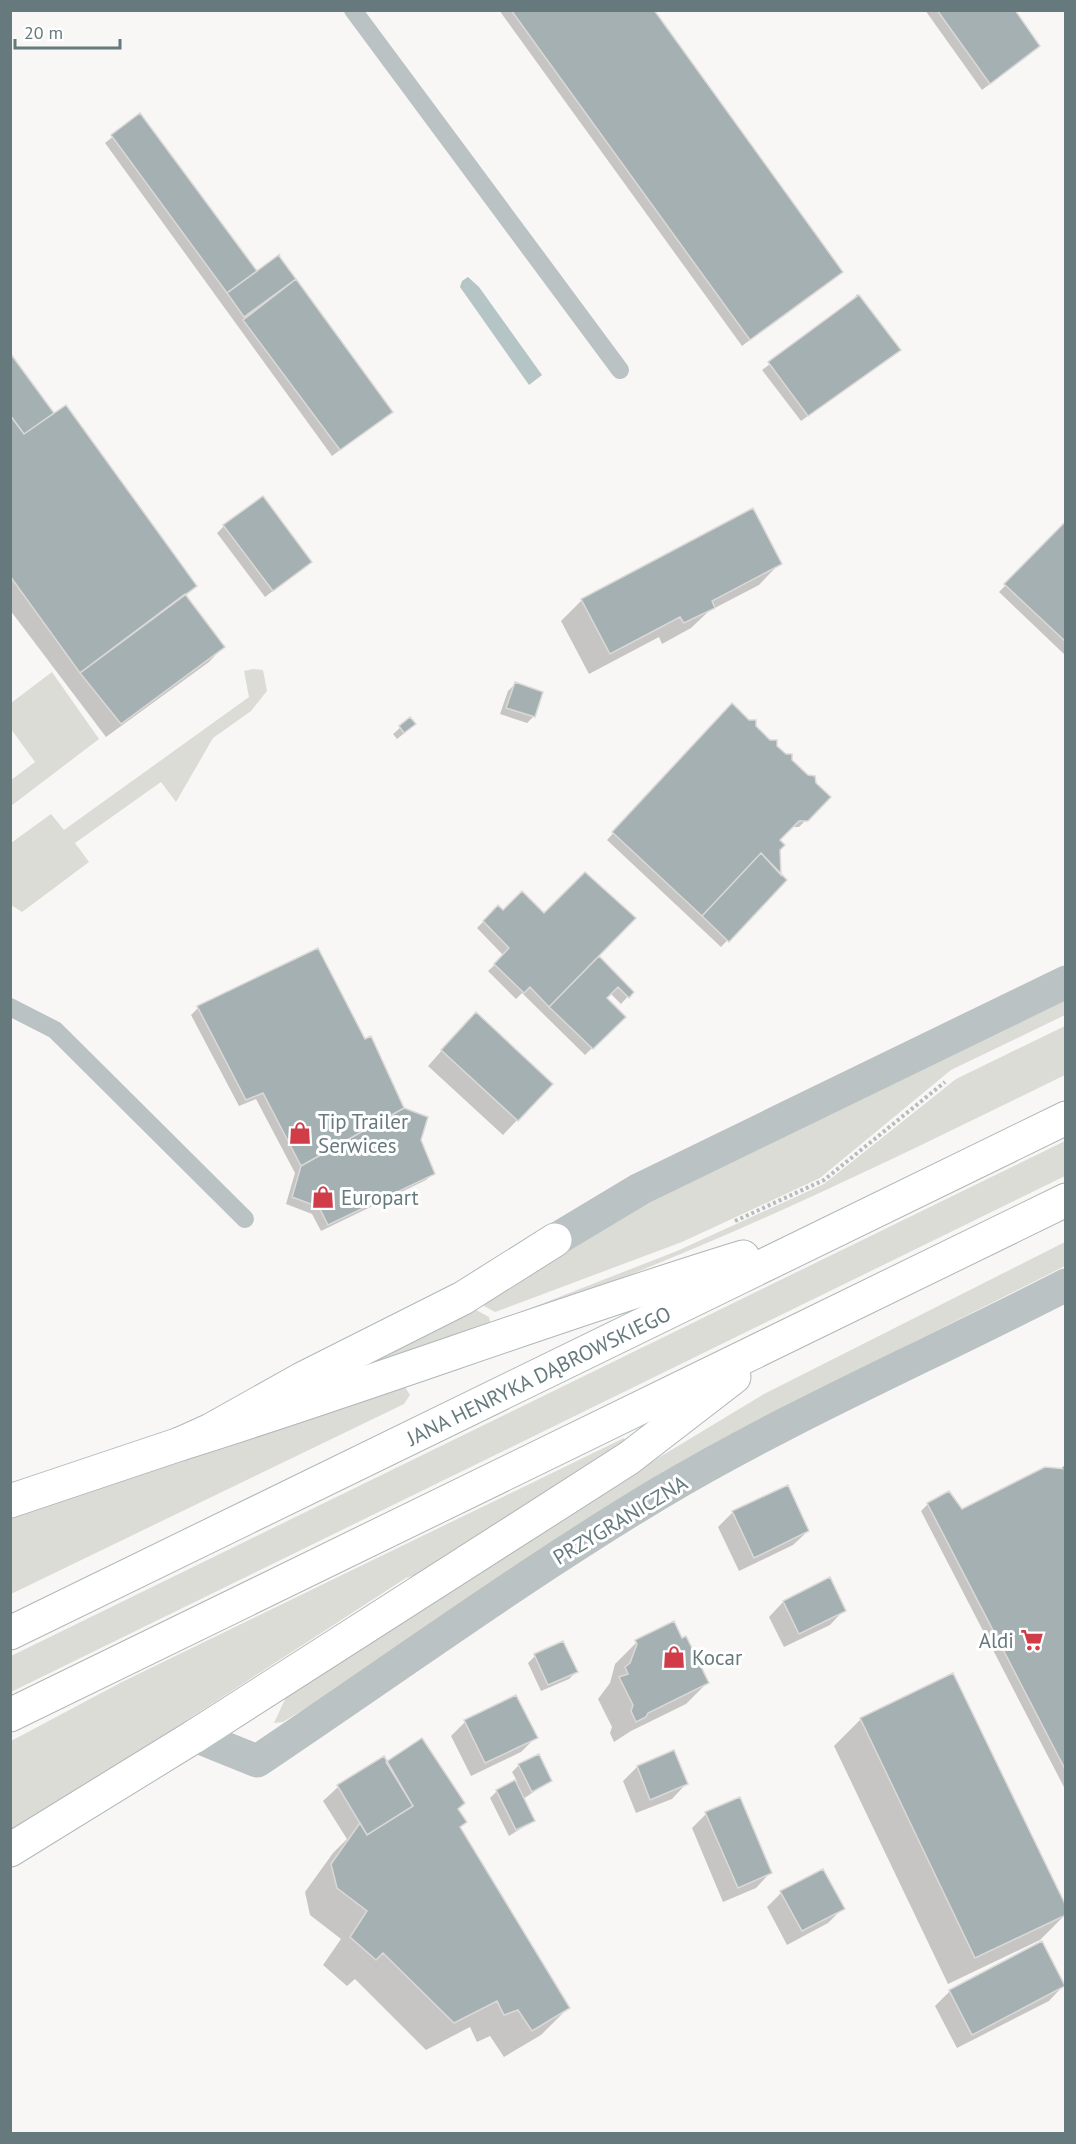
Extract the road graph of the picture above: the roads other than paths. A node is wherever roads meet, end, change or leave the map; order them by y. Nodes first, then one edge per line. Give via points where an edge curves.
1 (353, 10) edge
2 (620, 370) dead end
3 (1065, 982) edge
4 (10, 1007) edge
5 (1065, 1118) edge
6 (1065, 1200) edge
7 (245, 1219) dead end
8 (843, 1227) junction
9 (555, 1240) joint
10 (1065, 1285) edge
11 (787, 1335) junction
12 (180, 1444) junction
13 (10, 1501) edge
14 (10, 1633) edge
15 (10, 1715) edge
16 (195, 1736) junction
17 (10, 1850) edge

1 - 2 lane
3 - 9 street via 640,1189
4 - 7 lane via 55,1030
5 - 8 main road, JANA HENRYKA DĄBROWSKIEGO
6 - 11 main road
8 - 12 main road via 646,1287
8 - 14 main road, JANA HENRYKA DĄBROWSKIEGO
9 - 12 main road via 463,1298
10 - 16 street, PRZYGRANICZNA via 660,1493 257,1761
11 - 15 main road
11 - 16 main road via 629,1458
12 - 13 main road
16 - 17 main road

